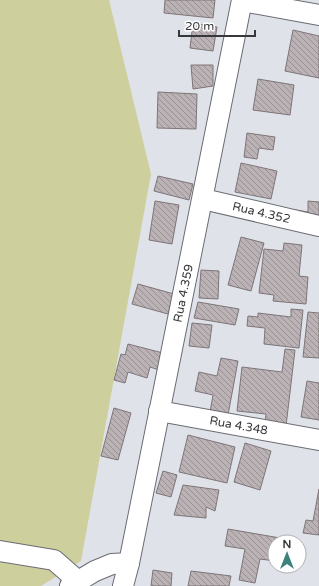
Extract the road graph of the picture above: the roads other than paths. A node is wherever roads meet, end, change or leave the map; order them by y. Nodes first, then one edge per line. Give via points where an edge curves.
1 (242, 0) edge
2 (319, 15) edge
3 (203, 199) junction
4 (319, 226) edge
5 (159, 411) junction
6 (319, 440) edge
7 (0, 551) edge
8 (129, 563) junction
9 (74, 584) edge
10 (123, 586) edge

1 - 2 street
1 - 3 street, Rua 4.359
3 - 4 street, Rua 4.352
3 - 5 street, Rua 4.359
5 - 6 street, Rua 4.348
5 - 8 street, Rua 4.359
7 - 9 street via 54,560
8 - 9 street via 112,564
8 - 10 street, Rua 4.359

